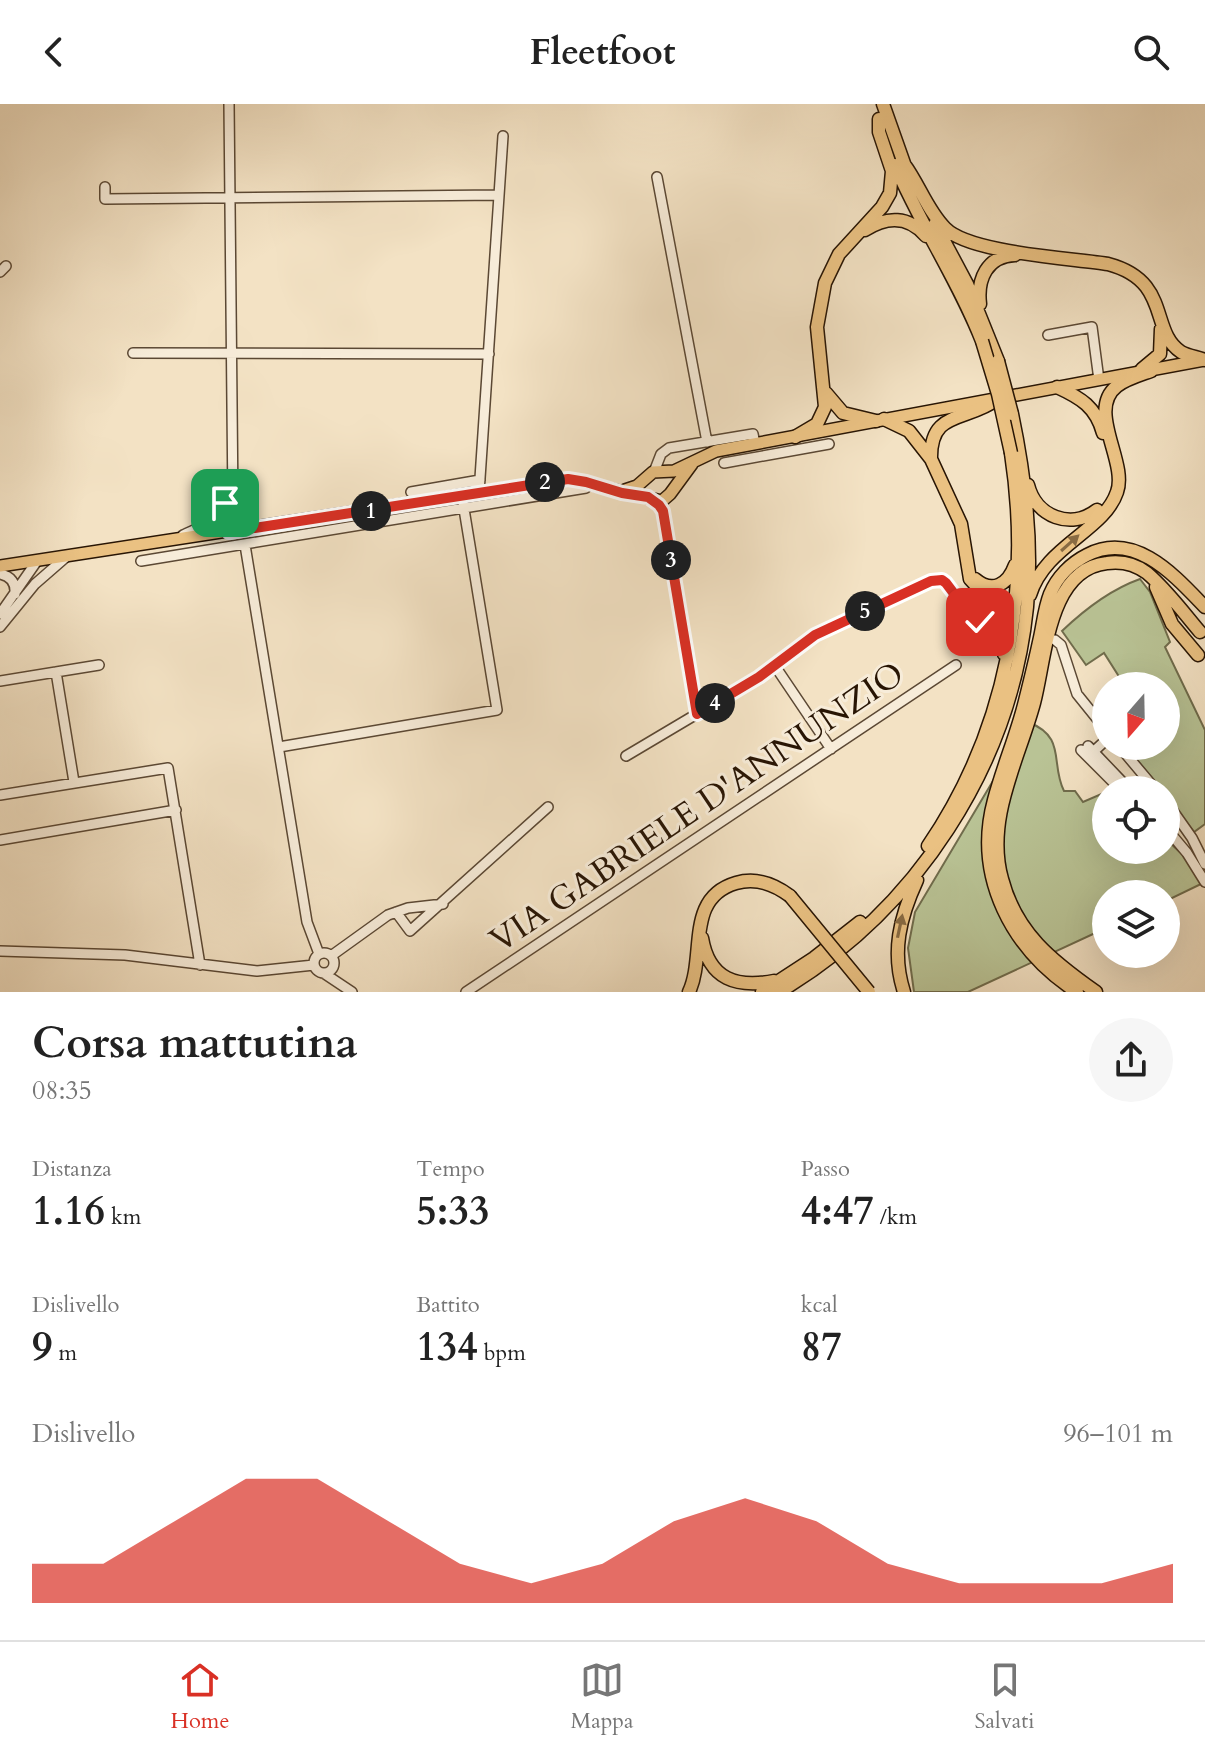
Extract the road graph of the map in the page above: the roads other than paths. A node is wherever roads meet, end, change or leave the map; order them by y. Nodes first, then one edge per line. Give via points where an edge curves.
1 (229, 104) edge
2 (879, 110) edge
3 (503, 136) dead end
4 (904, 164) junction
5 (657, 177) dead end
6 (105, 187) dead end
7 (499, 195) junction
8 (230, 198) junction
9 (855, 235) junction
10 (1033, 254) junction
11 (953, 274) junction
12 (1159, 310) junction
13 (984, 323) junction
14 (1048, 335) dead end
15 (986, 341) junction
16 (133, 353) dead end
17 (231, 353) junction
18 (489, 354) junction
19 (1205, 360) edge
20 (1151, 371) junction
21 (1132, 374) junction
22 (1099, 380) junction
23 (1057, 387) junction
24 (825, 391) junction
25 (999, 398) junction
26 (880, 420) junction
27 (707, 442) junction
28 (797, 443) junction
29 (755, 444) junction
30 (829, 444) dead end
31 (1016, 454) junction
32 (931, 459) junction
33 (724, 463) dead end
34 (692, 464) junction
35 (656, 472) junction
36 (232, 482) junction
37 (479, 486) junction
38 (586, 488) dead end
39 (608, 489) junction
40 (411, 492) dead end
41 (661, 499) junction
42 (463, 502) junction
43 (233, 505) junction
44 (220, 514) junction
45 (316, 520) junction
46 (263, 527) junction
47 (229, 532) junction
48 (319, 533) junction
49 (169, 541) junction
50 (245, 545) junction
51 (1018, 554) junction
52 (66, 557) junction
53 (37, 561) junction
54 (141, 561) dead end
55 (0, 566) edge
56 (968, 566) junction
57 (0, 574) edge
58 (1153, 580) junction
59 (35, 584) junction
60 (13, 598) junction
61 (1027, 605) junction
62 (1205, 607) edge
63 (0, 614) edge
64 (999, 626) dead end
65 (0, 627) edge
66 (1203, 635) edge
67 (1055, 640) dead end
68 (1202, 659) edge
69 (99, 665) dead end
70 (956, 665) dead end
71 (775, 666) junction
72 (1004, 671) junction
73 (56, 672) junction
74 (0, 681) edge
75 (1092, 713) edge
76 (697, 714) junction
77 (279, 747) junction
78 (831, 749) junction
79 (1092, 749) edge
80 (1088, 752) junction
81 (626, 756) dead end
82 (1131, 760) edge
83 (1109, 776) edge
84 (1115, 776) edge
85 (1144, 776) edge
86 (74, 782) junction
87 (0, 795) edge
88 (548, 807) dead end
89 (176, 810) junction
90 (1180, 821) edge
91 (0, 840) edge
92 (1180, 845) edge
93 (924, 863) junction
94 (1205, 864) edge
95 (1205, 882) edge
96 (443, 904) junction
97 (396, 912) junction
98 (699, 925) junction
99 (0, 951) edge
100 (319, 954) junction
101 (331, 956) junction
102 (200, 965) junction
103 (314, 965) junction
104 (325, 974) junction
105 (785, 979) junction
106 (352, 992) edge
107 (466, 992) edge
108 (689, 992) edge
109 (762, 992) edge
110 (779, 992) edge
111 (869, 992) edge
112 (904, 992) edge
113 (1077, 992) edge
114 (1096, 992) edge

1 - 8 street
2 - 4 highway
2 - 9 highway via 891,187 882,207
2 - 11 highway via 906,189
3 - 7 street
4 - 10 highway via 953,235
4 - 13 highway
5 - 27 street
6 - 8 street via 105,199
7 - 8 street
7 - 18 street
8 - 17 street
9 - 11 highway via 883,221 906,221 924,233
9 - 24 highway via 832,266 821,295 818,345
10 - 12 highway via 1123,269 1144,285
10 - 13 highway via 1008,255 986,269 979,290
11 - 15 highway
12 - 19 highway via 1176,347
12 - 21 highway via 1160,354
13 - 15 highway
14 - 22 street via 1092,327
15 - 31 highway, bridge
16 - 17 street
17 - 18 street
17 - 36 street
18 - 37 street
19 - 20 main road
20 - 21 main road
61 -> 20 highway via 1047,563 1114,500 1119,477 1107,428 1107,401 1115,387
21 - 22 main road
22 - 23 main road
23 - 25 main road
23 - 31 highway via 1087,403 1098,418 1113,476 1107,498 1081,519 1052,517 1032,498
24 - 26 highway via 843,413
24 - 28 highway via 817,424
25 - 26 main road
25 - 32 highway via 938,428 931,438
26 - 28 main road
26 - 32 highway via 909,431
27 - 29 street via 753,434
27 - 35 street via 669,448 661,454
28 - 29 main road
28 - 30 street
28 - 33 street
29 - 34 main road via 716,451
31 - 51 highway
31 - 61 highway via 1028,537
32 - 56 highway via 961,524
34 - 35 main road
34 - 41 main road
35 - 39 main road via 633,488
35 - 41 main road via 671,479
35 - 41 main road via 643,488
36 - 43 street
36 - 44 street
37 - 39 main road via 568,479
37 - 40 street
37 - 42 main road
38 - 42 street
39 - 41 main road
41 - 76 street
42 - 45 main road
42 - 48 street
42 - 77 street via 497,710
43 - 46 street via 244,520
43 - 47 street
44 - 47 street
44 - 49 street
45 - 46 main road
45 - 48 street
46 - 47 main road
47 - 49 main road
48 - 50 street
49 - 52 main road
50 - 54 street
50 - 77 street
51 - 56 highway via 1011,575 998,586 981,584
51 - 72 highway via 1017,603
52 - 53 main road
52 - 59 street
53 - 55 main road
53 - 59 street
53 - 60 street
56 - 72 highway via 970,579 1002,624
57 - 60 street via 15,584
58 - 66 highway
58 - 68 highway via 1172,624
58 - 114 highway via 1135,566 1114,562 1085,569 1067,587 1001,805 998,853 1006,895 1024,930 1059,966
59 - 65 street
60 - 63 street
61 - 93 highway via 1015,676 994,741 959,812
62 - 113 highway via 1160,564 1134,550 1098,550 1078,560 1050,595 994,800 988,848 996,895 1010,926 1032,956
64 - 71 street via 980,622 952,588 942,580 931,581 815,635
67 - 75 street via 1077,694
69 - 73 street
70 - 78 street, VIA GABRIELE D'ANNUNZIO
71 - 76 street
71 - 78 street
72 - 105 highway via 981,750 930,844 863,919
73 - 74 street
73 - 86 street
76 - 81 street
77 - 100 street via 307,922
78 - 107 street, VIA GABRIELE D'ANNUNZIO
79 - 80 street
80 - 83 street
80 - 84 street
82 - 85 street
86 - 87 street
86 - 89 street via 168,768
88 - 96 street
89 - 91 street
89 - 102 street
90 - 94 street
92 - 95 street
93 - 110 highway via 869,925
112 -> 93 highway via 897,941
96 - 97 street
96 - 97 street via 410,931
97 - 101 street
98 - 105 highway via 713,966 729,980 751,985
98 - 108 highway via 697,969
98 - 111 highway, bridge via 706,904 724,888 747,880 766,882 790,896
99 - 102 street via 125,955
100 - 101 street
100 - 103 street
101 - 104 street via 334,965
102 - 103 street via 257,971
103 - 104 street
104 - 106 street
105 - 109 highway

